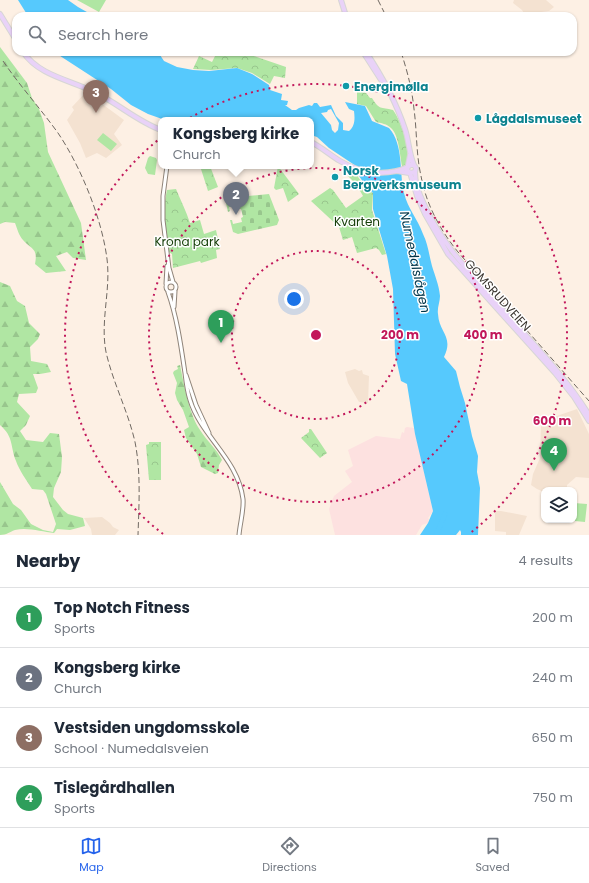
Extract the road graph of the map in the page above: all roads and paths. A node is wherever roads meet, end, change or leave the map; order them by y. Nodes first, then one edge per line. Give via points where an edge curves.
1 (341, 0) edge
2 (345, 12) edge
3 (0, 14) edge
4 (12, 34) edge
5 (26, 56) edge
6 (366, 56) edge
7 (158, 128) edge
8 (314, 144) edge
9 (410, 155) junction
10 (414, 165) junction
11 (167, 169) edge
12 (408, 170) junction
13 (415, 172) junction
14 (164, 239) junction
15 (173, 282) junction
16 (166, 284) junction
17 (174, 291) junction
18 (168, 292) junction
19 (174, 309) junction
20 (589, 415) edge
21 (589, 420) edge
22 (239, 535) edge

1 - 2 main road
3 - 4 main road
5 - 7 main road via 46,72 99,94 140,120
6 - 9 main road, GOMSRUDVEIEN via 392,98 404,127
8 - 12 main road via 353,168 370,172
9 - 10 main road, GOMSRUDVEIEN
9 - 12 main road, GOMSRUDVEIEN
10 - 12 main road
10 - 13 main road, GOMSRUDVEIEN
11 - 14 street via 162,201
12 - 13 main road
12 - 21 main road, GOMSRUDVEIEN via 422,208 445,249 555,373
13 - 20 main road, GOMSRUDVEIEN via 422,200 442,238 557,371
14 - 15 street
14 - 16 street
15 - 16 street
15 - 17 street via 176,287
16 - 18 street
17 - 18 street
17 - 19 street
18 - 19 street
19 - 22 street via 185,373 196,405 210,435 238,481 243,501

